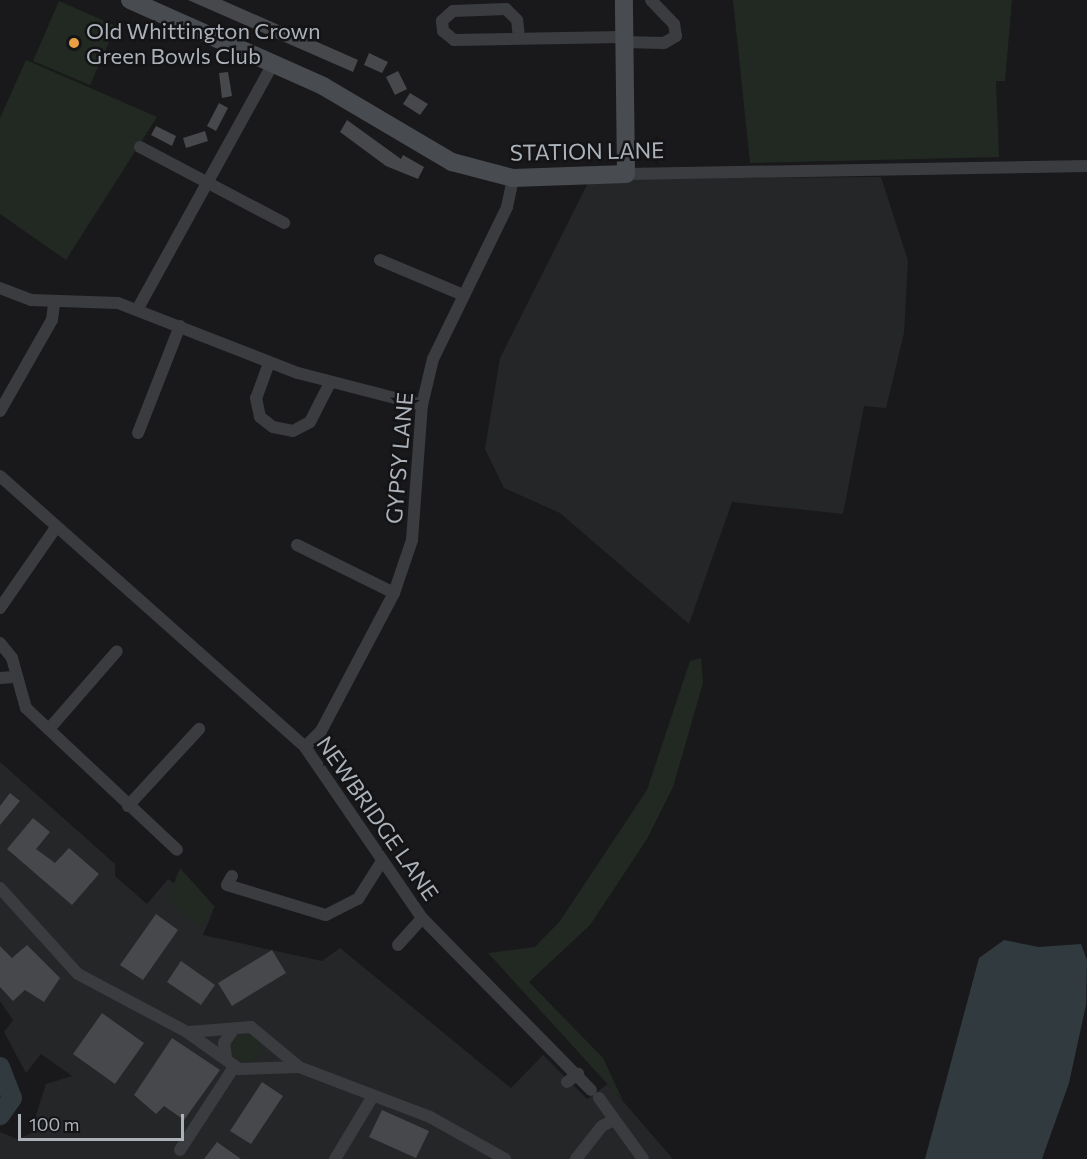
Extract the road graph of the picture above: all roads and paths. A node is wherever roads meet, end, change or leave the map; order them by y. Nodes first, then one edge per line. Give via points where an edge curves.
1 (129, 0) edge
2 (624, 0) edge
3 (651, 0) edge
4 (519, 38) junction
5 (622, 40) junction
6 (273, 64) junction
7 (140, 147) dead end
8 (1087, 166) edge
9 (626, 174) junction
10 (513, 178) junction
11 (204, 184) junction
12 (284, 223) dead end
13 (380, 260) dead end
14 (0, 288) edge
15 (461, 294) junction
16 (54, 303) junction
17 (137, 310) junction
18 (180, 326) junction
19 (269, 363) junction
20 (330, 382) junction
21 (422, 405) junction
22 (0, 411) edge
23 (138, 433) dead end
24 (0, 476) edge
25 (55, 529) junction
26 (297, 545) dead end
27 (394, 593) junction
28 (0, 608) edge
29 (0, 643) edge
30 (117, 651) dead end
31 (14, 676) junction
32 (0, 678) edge
33 (49, 729) junction
34 (199, 729) dead end
35 (306, 747) junction
36 (128, 806) junction
37 (177, 850) dead end
38 (382, 861) junction
39 (232, 876) dead end
40 (0, 888) edge
41 (422, 918) junction
42 (398, 945) dead end
43 (232, 1030) junction
44 (187, 1032) junction
45 (266, 1039) junction
46 (230, 1062) junction
47 (299, 1067) junction
48 (255, 1068) junction
49 (578, 1074) junction
50 (567, 1082) dead end
51 (373, 1096) junction
52 (614, 1120) junction
53 (180, 1150) dead end
54 (335, 1159) edge
55 (505, 1159) edge
56 (576, 1159) edge
57 (644, 1159) edge

1 - 6 street, STATION LANE
2 - 5 street
3 - 5 street via 674,24 676,36 664,43
4 - 4 street via 454,40 443,31 442,21 453,11 506,9 517,20
4 - 5 street
5 - 9 street
6 - 10 street, STATION LANE via 373,113 452,162
6 - 11 street
7 - 11 street
8 - 9 street, STATION LANE
9 - 10 street, STATION LANE
10 - 15 street, GYPSY LANE via 507,207
11 - 12 street
11 - 17 street
13 - 15 street
14 - 16 street
15 - 21 street, GYPSY LANE via 433,359
16 - 17 street via 118,303
16 - 22 street via 52,320
17 - 18 street
18 - 19 street
18 - 23 street
19 - 20 street
19 - 20 street via 256,399 260,417 273,427 293,431 310,422
20 - 21 street
21 - 27 street, GYPSY LANE via 417,510
24 - 25 street, NEWBRIDGE LANE
25 - 28 street
25 - 35 street, NEWBRIDGE LANE
26 - 27 street
27 - 35 street, GYPSY LANE via 321,731
29 - 31 street via 12,658
30 - 33 street
31 - 32 street
31 - 33 street via 26,708
33 - 36 street
34 - 36 street
35 - 38 street, NEWBRIDGE LANE
36 - 37 street
38 - 39 street via 358,899 326,915 227,885
38 - 41 street, NEWBRIDGE LANE
40 - 44 street via 78,974
41 - 42 street
41 - 49 street, NEWBRIDGE LANE
43 - 44 street
43 - 45 street via 251,1027
43 - 46 street via 224,1042
44 - 46 street
45 - 47 street
45 - 48 street via 265,1059
46 - 48 street
46 - 53 street
47 - 48 street
47 - 51 street
49 - 50 street
49 - 52 street, NEWBRIDGE LANE
51 - 54 street
51 - 55 street via 430,1117
52 - 56 street
52 - 57 street, NEWBRIDGE LANE

